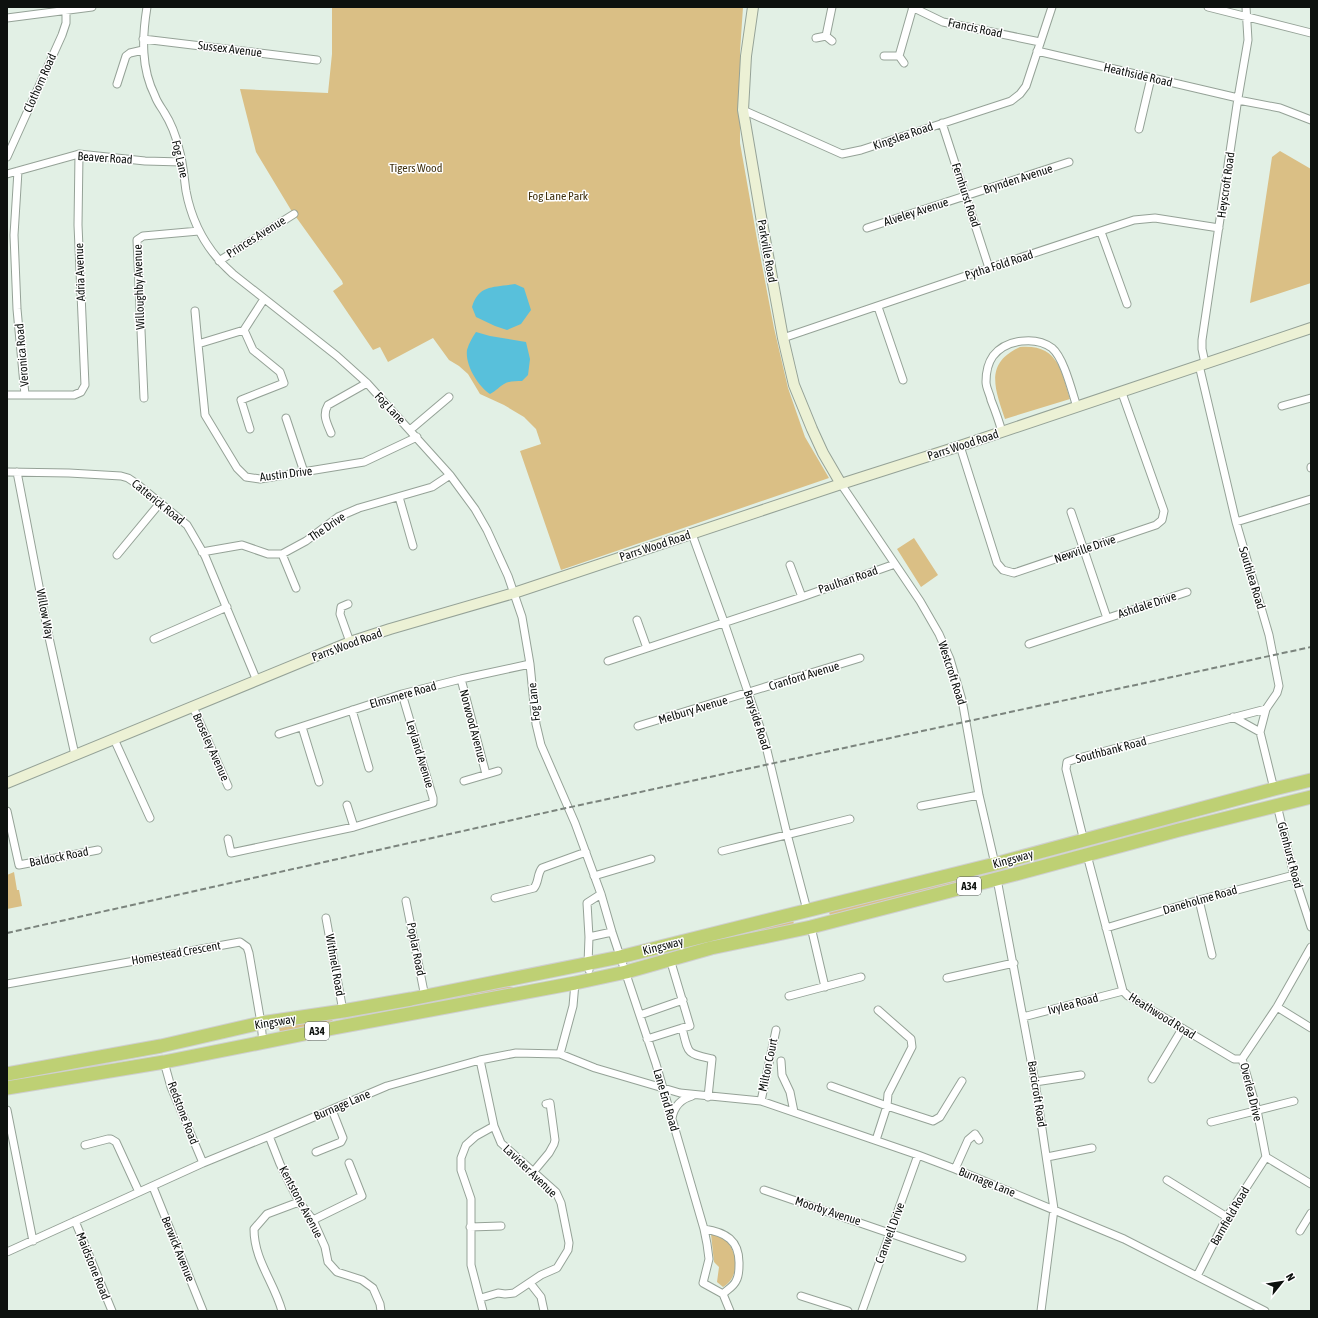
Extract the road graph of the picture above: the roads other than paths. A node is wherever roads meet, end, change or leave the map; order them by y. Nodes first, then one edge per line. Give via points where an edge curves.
1 (92, 7) edge
2 (147, 7) edge
3 (753, 7) edge
4 (832, 7) edge
5 (913, 7) edge
6 (1052, 7) edge
7 (1208, 7) edge
8 (1246, 7) edge
9 (67, 9) edge
10 (1247, 16) junction
11 (7, 18) edge
12 (1311, 33) edge
13 (826, 36) junction
14 (816, 38) dead end
15 (143, 39) junction
16 (832, 42) dead end
17 (1040, 42) junction
18 (143, 50) junction
19 (1037, 51) junction
20 (884, 56) dead end
21 (899, 56) junction
22 (317, 60) dead end
23 (904, 62) dead end
24 (1151, 78) junction
25 (117, 84) dead end
26 (1238, 99) junction
27 (743, 110) junction
28 (1311, 120) edge
29 (942, 123) junction
30 (1139, 129) dead end
31 (79, 154) junction
32 (7, 158) edge
33 (182, 162) junction
34 (1069, 162) dead end
35 (18, 171) junction
36 (7, 174) edge
37 (966, 196) junction
38 (294, 214) dead end
39 (867, 228) dead end
40 (1219, 228) junction
41 (199, 231) junction
42 (1101, 232) junction
43 (219, 261) junction
44 (990, 268) junction
45 (264, 299) junction
46 (1126, 304) dead end
47 (878, 307) junction
48 (195, 311) dead end
49 (1311, 328) edge
50 (244, 330) junction
51 (784, 338) junction
52 (198, 344) junction
53 (1202, 364) junction
54 (903, 380) dead end
55 (367, 383) junction
56 (1122, 392) junction
57 (7, 395) edge
58 (25, 395) junction
59 (449, 397) dead end
60 (144, 398) dead end
61 (1311, 398) edge
62 (1282, 406) dead end
63 (1077, 407) junction
64 (286, 418) dead end
65 (250, 429) dead end
66 (410, 430) junction
67 (1002, 432) junction
68 (331, 433) dead end
69 (417, 437) junction
70 (960, 446) junction
71 (7, 472) edge
72 (17, 472) junction
73 (304, 472) junction
74 (450, 475) junction
75 (842, 484) junction
76 (399, 497) junction
77 (1311, 498) edge
78 (160, 504) junction
79 (1071, 512) dead end
80 (1236, 522) junction
81 (692, 534) junction
82 (413, 546) dead end
83 (1083, 550) junction
84 (202, 552) junction
85 (282, 554) junction
86 (117, 555) dead end
87 (895, 564) junction
88 (790, 565) dead end
89 (296, 588) dead end
90 (1187, 592) dead end
91 (514, 593) junction
92 (802, 597) junction
93 (348, 604) dead end
94 (227, 607) junction
95 (1107, 618) junction
96 (637, 620) dead end
97 (724, 622) junction
98 (154, 639) dead end
99 (350, 642) junction
100 (1029, 644) dead end
101 (647, 648) junction
102 (860, 658) dead end
103 (608, 661) dead end
104 (530, 664) junction
105 (461, 679) junction
106 (257, 681) junction
107 (748, 693) junction
108 (402, 694) junction
109 (193, 707) junction
110 (1266, 709) junction
111 (352, 710) junction
112 (1233, 717) junction
113 (302, 726) junction
114 (638, 726) dead end
115 (1260, 732) junction
116 (280, 734) dead end
117 (114, 739) junction
118 (75, 755) junction
119 (369, 768) dead end
120 (498, 771) dead end
121 (486, 774) junction
122 (464, 780) dead end
123 (1311, 780) edge
124 (319, 782) dead end
125 (7, 783) edge
126 (228, 786) dead end
127 (1274, 789) junction
128 (979, 795) junction
129 (1311, 797) edge
130 (347, 805) dead end
131 (921, 806) dead end
132 (1277, 806) junction
133 (7, 811) edge
134 (150, 818) dead end
135 (850, 819) dead end
136 (354, 827) junction
137 (787, 834) junction
138 (228, 839) dead end
139 (1084, 841) junction
140 (98, 850) dead end
141 (722, 851) dead end
142 (586, 852) junction
143 (1087, 855) junction
144 (651, 860) dead end
145 (995, 864) junction
146 (1294, 875) junction
147 (594, 876) junction
148 (997, 879) junction
149 (600, 894) junction
150 (495, 898) dead end
151 (1199, 900) junction
152 (406, 901) dead end
153 (807, 910) junction
154 (326, 918) dead end
155 (811, 927) junction
156 (1311, 927) edge
157 (1106, 928) junction
158 (612, 932) junction
159 (589, 937) junction
160 (1311, 947) edge
161 (711, 948) junction
162 (1212, 955) dead end
163 (620, 957) junction
164 (670, 959) junction
165 (1014, 964) junction
166 (588, 967) junction
167 (626, 972) junction
168 (861, 977) dead end
169 (947, 978) dead end
170 (503, 981) junction
171 (575, 983) junction
172 (7, 984) edge
173 (536, 985) junction
174 (825, 987) junction
175 (1123, 991) junction
176 (789, 996) dead end
177 (425, 997) junction
178 (683, 1000) junction
179 (1277, 1007) junction
180 (878, 1010) dead end
181 (343, 1011) junction
182 (640, 1015) junction
183 (1023, 1017) junction
184 (261, 1024) junction
185 (682, 1028) junction
186 (1311, 1028) edge
187 (1182, 1029) junction
188 (776, 1030) dead end
189 (647, 1039) junction
190 (263, 1043) junction
191 (560, 1054) junction
192 (1242, 1059) junction
193 (480, 1060) junction
194 (782, 1061) dead end
195 (164, 1062) junction
196 (7, 1074) edge
197 (1081, 1075) dead end
198 (1152, 1079) dead end
199 (962, 1081) dead end
200 (1035, 1082) junction
201 (831, 1086) dead end
202 (7, 1088) edge
203 (662, 1089) junction
204 (694, 1095) junction
205 (708, 1097) junction
206 (760, 1101) junction
207 (1294, 1101) dead end
208 (546, 1104) dead end
209 (887, 1106) junction
210 (7, 1110) edge
211 (332, 1110) junction
212 (1257, 1110) junction
213 (794, 1112) junction
214 (672, 1120) junction
215 (1211, 1122) dead end
216 (494, 1126) junction
217 (269, 1136) junction
218 (876, 1140) junction
219 (979, 1140) dead end
220 (85, 1145) dead end
221 (1092, 1148) dead end
222 (316, 1152) dead end
223 (918, 1155) junction
224 (1047, 1157) junction
225 (1266, 1157) junction
226 (203, 1163) junction
227 (349, 1163) dead end
228 (955, 1169) junction
229 (534, 1171) junction
230 (1167, 1180) dead end
231 (1311, 1184) edge
232 (153, 1187) junction
233 (764, 1190) dead end
234 (139, 1192) junction
235 (299, 1202) junction
236 (1054, 1209) junction
237 (1311, 1213) edge
238 (1227, 1217) junction
239 (312, 1220) junction
240 (75, 1221) junction
241 (501, 1226) dead end
242 (470, 1227) junction
243 (704, 1229) junction
244 (1300, 1231) dead end
245 (891, 1233) junction
246 (33, 1241) junction
247 (7, 1252) edge
248 (962, 1258) dead end
249 (1197, 1276) junction
250 (530, 1283) junction
251 (723, 1294) junction
252 (801, 1296) dead end
253 (481, 1298) junction
254 (112, 1311) edge
255 (203, 1311) edge
256 (282, 1311) edge
257 (381, 1311) edge
258 (483, 1311) edge
259 (544, 1311) edge
260 (730, 1311) edge
261 (848, 1311) edge
262 (862, 1311) edge
263 (1041, 1311) edge
264 (1265, 1311) edge

1 - 9 street
2 - 15 street, Fog Lane
3 - 27 street, Parkville Road via 746,56
4 - 13 street
5 - 17 street, Francis Road via 943,22
5 - 21 street
6 - 17 street, Kingslea Road
7 - 10 street
8 - 10 street, Heyscroft Road
9 - 11 street
9 - 32 street, Clothorn Road via 62,35
10 - 12 street
10 - 26 street, Heyscroft Road via 1248,40
13 - 14 street
13 - 16 street
15 - 18 street, Fog Lane
15 - 22 street, Sussex Avenue
17 - 19 street, Kingslea Road
18 - 25 street via 126,56
18 - 33 street, Fog Lane via 146,73 155,97 171,125
19 - 24 street, Heathside Road
19 - 29 street, Kingslea Road via 1026,86 1011,101
20 - 21 street
21 - 23 street
24 - 26 street, Heathside Road
24 - 30 street
26 - 28 street, Heathside Road via 1280,108
26 - 40 street, Heyscroft Road
27 - 29 street, Kingslea Road via 842,154
27 - 51 street, Parkville Road
29 - 37 street, Fernhurst Road
31 - 33 street, Beaver Road
31 - 35 street, Beaver Road
31 - 58 street, Adria Avenue via 78,225 85,381 83,389 74,395
33 - 41 street, Fog Lane via 190,209
34 - 37 street, Brynden Avenue
35 - 36 street, Beaver Road
35 - 58 street, Veronica Road via 15,243 17,309
37 - 39 street, Alveley Avenue
37 - 44 street, Fernhurst Road
38 - 43 street, Princes Avenue
40 - 42 street, Pytha Fold Road via 1146,218
40 - 53 street, Heyscroft Road via 1202,340
41 - 43 street, Fog Lane
41 - 60 street, Willoughby Avenue via 143,236 136,240
42 - 44 street, Pytha Fold Road
42 - 46 street
43 - 45 street, Fog Lane
44 - 47 street, Pytha Fold Road
45 - 50 street
45 - 55 street, Fog Lane
47 - 51 street, Pytha Fold Road
47 - 54 street
48 - 52 street, Austin Drive
49 - 53 street, Parrs Wood Road
50 - 52 street
50 - 65 street via 253,350 280,372 284,383 241,400
51 - 75 street, Parkville Road via 794,385 823,453
52 - 73 street, Austin Drive via 205,415 237,468 246,477 260,479
53 - 56 street, Parrs Wood Road
53 - 80 street, Southlea Road
55 - 66 street, Fog Lane
55 - 68 street via 325,409 324,417
56 - 63 street, Parrs Wood Road
56 - 83 street, Newville Drive via 1164,511 1162,520 1156,525
57 - 58 street
59 - 66 street
61 - 62 street
63 - 67 street, Parrs Wood Road
63 - 67 street via 1061,361 1053,349 1033,340 1017,342 1004,347 993,356 987,369 986,383
64 - 73 street
66 - 69 street, Fog Lane
67 - 70 street, Parrs Wood Road
69 - 73 street, Austin Drive via 364,462
69 - 74 street, Fog Lane
70 - 75 street, Parrs Wood Road
70 - 83 street, Newville Drive via 996,563 1004,570 1014,573
71 - 72 street, Catterick Road
72 - 78 street, Catterick Road via 121,476 137,484
72 - 118 street, Willow Way
74 - 76 street, The Drive via 432,488
74 - 91 street, Fog Lane via 482,521
75 - 81 street, Parrs Wood Road
75 - 87 street, Westcroft Road
76 - 82 street
76 - 85 street, The Drive via 338,517 306,541
77 - 80 street
78 - 84 street, Catterick Road via 187,525
78 - 86 street
79 - 83 street, Ashdale Drive
80 - 110 street, Southlea Road via 1269,635 1279,686
81 - 91 street, Parrs Wood Road
81 - 97 street, Brayside Road
83 - 95 street, Ashdale Drive
84 - 85 street via 242,545 268,554
84 - 94 street, Catterick Road
85 - 89 street
87 - 92 street, Paulhan Road
87 - 128 street, Westcroft Road via 920,601 950,659 962,700
88 - 92 street
90 - 95 street, Ashdale Drive
91 - 99 street, Parrs Wood Road
91 - 104 street, Fog Lane via 522,616
92 - 97 street, Paulhan Road
93 - 99 street via 342,607 340,614
94 - 98 street
94 - 106 street, Catterick Road
95 - 100 street, Ashdale Drive
96 - 101 street
97 - 101 street, Paulhan Road
97 - 107 street, Brayside Road
99 - 106 street, Parrs Wood Road
101 - 103 street, Paulhan Road
102 - 107 street, Cranford Avenue
104 - 105 street, Elmsmere Road
104 - 142 street, Fog Lane via 536,724 541,745
105 - 108 street, Elmsmere Road
105 - 121 street, Norwood Avenue
106 - 109 street, Parrs Wood Road
107 - 114 street, Melbury Avenue
107 - 137 street, Brayside Road via 765,742
108 - 111 street, Elmsmere Road
108 - 136 street, Leyland Avenue via 433,803
109 - 117 street, Parrs Wood Road
109 - 126 street, Broseley Avenue
110 - 112 street, Southbank Road
110 - 115 street, Southlea Road
111 - 113 street, Elmsmere Road
111 - 119 street
112 - 115 street
112 - 139 street, Southbank Road via 1067,762 1066,769
113 - 116 street, Elmsmere Road
113 - 124 street
115 - 127 street, Southlea Road
117 - 118 street, Parrs Wood Road
117 - 134 street
118 - 125 street, Parrs Wood Road
120 - 121 street, Norwood Avenue
121 - 122 street, Norwood Avenue
123 - 127 highway, Kingsway / A34
127 - 139 highway, Kingsway / A34
128 - 131 street
128 - 145 street, Westcroft Road
129 - 132 highway, Kingsway / A34
130 - 136 street
132 - 143 highway, Kingsway / A34
132 - 146 street, Glenhurst Road
133 - 140 street, Baldock Road via 19,865
135 - 137 street
136 - 138 street, Leyland Avenue via 231,853
137 - 141 street
137 - 153 street, Brayside Road
139 - 145 highway, Kingsway / A34
142 - 147 street, Fog Lane
142 - 150 street via 542,868 534,888
143 - 148 highway, Kingsway / A34
143 - 157 street, Heathwood Road
144 - 147 street
145 - 153 highway, Kingsway / A34
146 - 151 street, Daneholme Road
146 - 156 street, Glenhurst Road
147 - 149 street, Fog Lane
148 - 155 highway, Kingsway / A34
148 - 165 street, Barcicroft Road
149 - 158 street, Fog Lane
149 - 159 street via 587,904
151 - 157 street, Daneholme Road
151 - 162 street
152 - 177 street, Poplar Road
153 - 163 highway, Kingsway / A34
154 - 181 street, Withnell Road
155 - 161 highway, Kingsway / A34
155 - 174 street
157 - 175 street, Heathwood Road
158 - 159 street
158 - 163 street, Fog Lane
159 - 166 street
160 - 179 street, Overlea Drive
161 - 163 highway via 690,948 633,962 626,962
161 - 164 highway, Kingsway / A34
163 - 166 highway, Kingsway / A34
163 - 167 street, Fog Lane
164 - 167 highway, Kingsway / A34
164 - 178 street
165 - 169 street
165 - 183 street, Barcicroft Road
166 - 167 highway via 617,966
166 - 170 highway, Kingsway / A34
166 - 173 highway
167 - 171 highway, Kingsway / A34
167 - 182 street, Lane End Road
168 - 174 street
170 - 173 highway
170 - 177 highway, Kingsway / A34
171 - 173 highway, Kingsway / A34
171 - 191 street via 573,1006
172 - 184 street, Homestead Crescent via 240,942 247,946 250,953
173 - 190 highway, Kingsway / A34
174 - 176 street
175 - 183 street, Ivylea Road
175 - 187 street, Heathwood Road
177 - 181 highway, Kingsway / A34
178 - 182 street
178 - 185 street via 690,1026
179 - 186 street
179 - 192 street, Overlea Drive
180 - 209 street via 911,1039 912,1047 888,1094
181 - 184 highway, Kingsway / A34
182 - 189 street, Lane End Road
183 - 200 street, Barcicroft Road
184 - 190 street, Homestead Crescent
184 - 196 highway, Kingsway / A34 via 161,1046
185 - 189 street
185 - 205 street via 687,1049 691,1054 712,1059
187 - 192 street, Heathwood Road via 1234,1059
187 - 198 street
188 - 206 street, Milton Court
189 - 203 street, Lane End Road
190 - 195 highway, Kingsway / A34
191 - 193 street, Burnage Lane via 516,1053
191 - 203 street, Burnage Lane
192 - 212 street, Overlea Drive
193 - 211 street, Burnage Lane via 387,1086
193 - 216 street, Lavister Avenue
194 - 213 street via 782,1074 790,1092
195 - 202 highway, Kingsway / A34
195 - 226 street, Redstone Road via 171,1087
197 - 200 street
199 - 209 street via 940,1117 933,1121
200 - 224 street, Barcicroft Road
201 - 209 street
203 - 204 street, Burnage Lane
203 - 214 street, Lane End Road
204 - 205 street, Burnage Lane
204 - 214 street via 678,1104
205 - 206 street, Burnage Lane
206 - 213 street, Burnage Lane
207 - 212 street
208 - 229 street via 550,1103 555,1140 553,1147
209 - 218 street
210 - 246 street
211 - 217 street, Burnage Lane
211 - 222 street via 343,1138 341,1142
212 - 215 street
212 - 225 street, Overlea Drive
213 - 218 street, Burnage Lane
214 - 243 street, Lane End Road
216 - 229 street, Lavister Avenue via 501,1143
216 - 242 street via 466,1145 461,1158 461,1170 471,1199
217 - 226 street, Burnage Lane
217 - 235 street, Kentstone Avenue
218 - 223 street, Burnage Lane
219 - 228 street via 975,1134 968,1140
220 - 234 street via 108,1139 116,1142
221 - 224 street
223 - 228 street, Burnage Lane
223 - 245 street, Cranwell Drive
224 - 236 street, Barcicroft Road
225 - 231 street
225 - 238 street, Barnfield Road
226 - 232 street, Burnage Lane
227 - 239 street via 362,1196
228 - 236 street, Burnage Lane
229 - 250 street, Lavister Avenue via 556,1192 561,1203 569,1243 568,1250 557,1268
230 - 238 street
232 - 234 street, Burnage Lane
232 - 255 street, Berwick Avenue
233 - 245 street, Moorby Avenue
234 - 240 street, Burnage Lane
235 - 239 street, Kentstone Avenue
235 - 256 street via 267,1214 254,1229 258,1255
236 - 249 street, Burnage Lane via 1124,1239
236 - 263 street, Barcicroft Road
237 - 244 street
238 - 249 street, Barnfield Road
239 - 257 street, Kentstone Avenue via 328,1262 337,1272 362,1280 373,1288
240 - 246 street, Burnage Lane
240 - 254 street, Maidstone Road
241 - 242 street
242 - 253 street via 471,1265
243 - 251 street, Lane End Road via 709,1259 704,1283
243 - 251 street via 718,1231 727,1236 736,1246 740,1258 736,1281
245 - 248 street, Moorby Avenue
245 - 262 street, Cranwell Drive
246 - 247 street, Burnage Lane
249 - 264 street, Burnage Lane
250 - 253 street, Lavister Avenue via 514,1293 498,1293
250 - 259 street via 541,1297
251 - 260 street
252 - 261 street
253 - 258 street

